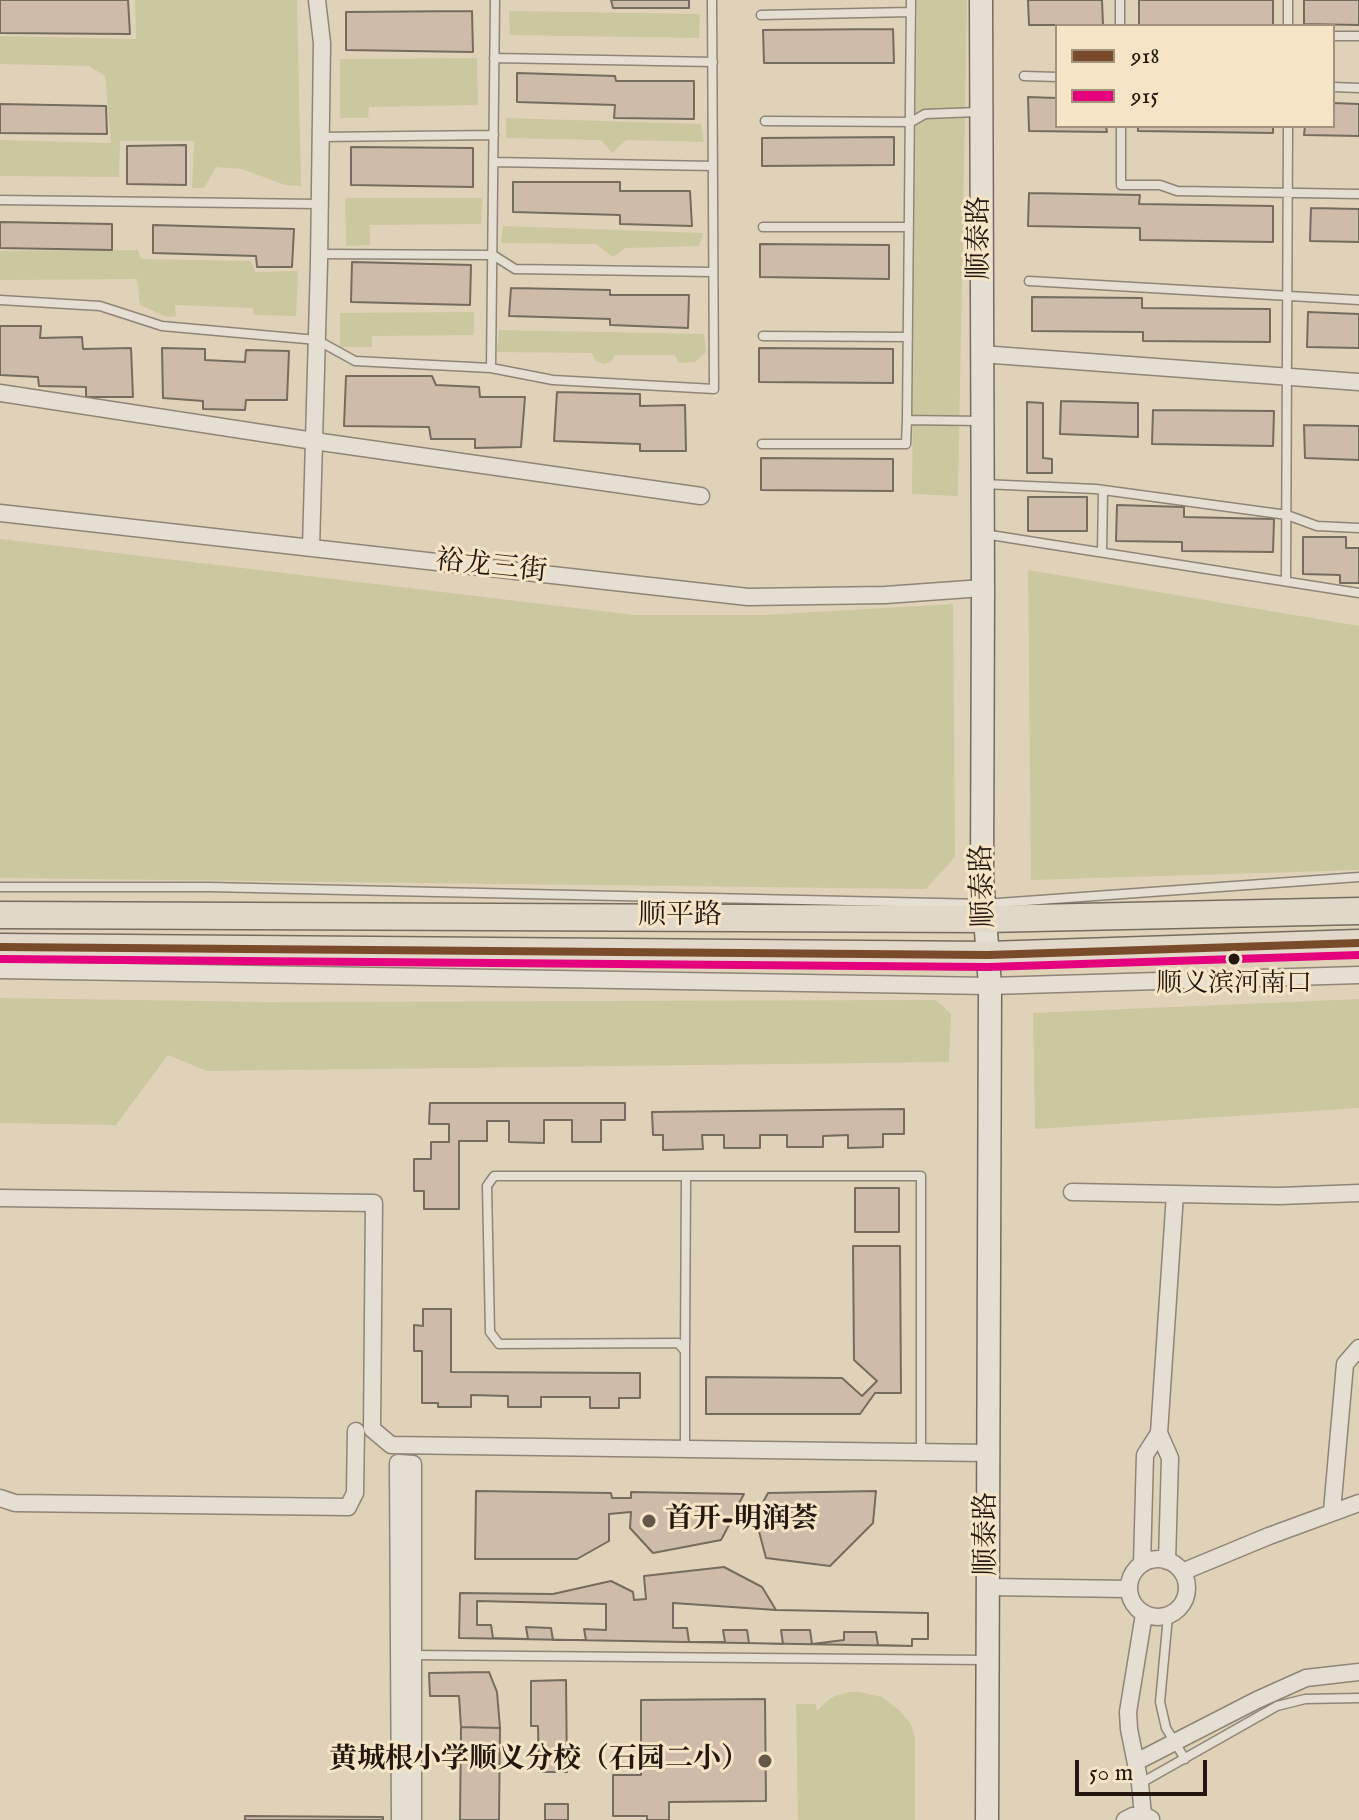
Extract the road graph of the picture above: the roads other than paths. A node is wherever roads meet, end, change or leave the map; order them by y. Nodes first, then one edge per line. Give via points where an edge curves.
1 (317, 0) edge
2 (495, 0) edge
3 (712, 0) edge
4 (911, 0) edge
5 (981, 0) edge
6 (1120, 0) edge
7 (1288, 0) edge
8 (911, 12) junction
9 (761, 15) dead end
10 (1120, 24) edge
11 (1288, 24) edge
12 (1335, 36) edge
13 (1359, 36) edge
14 (494, 58) junction
15 (713, 62) junction
16 (1024, 76) dead end
17 (1055, 77) edge
18 (1335, 87) edge
19 (1359, 88) edge
20 (981, 112) junction
21 (765, 121) dead end
22 (911, 122) junction
23 (1121, 128) edge
24 (1288, 128) edge
25 (494, 135) junction
26 (321, 137) junction
27 (493, 162) junction
28 (713, 166) junction
29 (1288, 193) junction
30 (1359, 194) edge
31 (0, 200) edge
32 (320, 204) junction
33 (763, 227) dead end
34 (909, 227) junction
35 (319, 254) junction
36 (493, 255) junction
37 (713, 272) junction
38 (1029, 281) dead end
39 (1288, 296) junction
40 (0, 300) edge
41 (1359, 300) edge
42 (763, 336) dead end
43 (908, 337) junction
44 (317, 340) junction
45 (981, 354) junction
46 (491, 368) junction
47 (1288, 377) junction
48 (1359, 382) edge
49 (0, 393) edge
50 (907, 420) junction
51 (982, 421) junction
52 (314, 441) junction
53 (762, 444) dead end
54 (982, 484) junction
55 (1103, 490) junction
56 (701, 496) dead end
57 (0, 513) edge
58 (1287, 515) junction
59 (1359, 528) edge
60 (983, 533) junction
61 (311, 548) junction
62 (1102, 552) junction
63 (1286, 580) junction
64 (983, 588) junction
65 (1359, 593) edge
66 (1359, 877) edge
67 (0, 887) edge
68 (1359, 911) edge
69 (985, 912) junction
70 (0, 915) edge
71 (1359, 943) edge
72 (0, 947) edge
73 (988, 955) junction
74 (0, 970) edge
75 (1359, 975) edge
76 (990, 986) junction
77 (686, 1176) junction
78 (1072, 1192) dead end
79 (1359, 1193) edge
80 (1175, 1194) junction
81 (0, 1198) edge
82 (1359, 1348) edge
83 (685, 1351) junction
84 (356, 1431) dead end
85 (1159, 1433) junction
86 (685, 1449) junction
87 (921, 1452) junction
88 (988, 1453) junction
89 (406, 1463) dead end
90 (0, 1498) edge
91 (1359, 1503) edge
92 (1332, 1511) junction
93 (1167, 1561) junction
94 (1142, 1564) junction
95 (1182, 1572) junction
96 (988, 1587) junction
97 (1129, 1589) junction
98 (1144, 1614) junction
99 (1168, 1616) junction
100 (406, 1655) junction
101 (988, 1660) junction
102 (1359, 1672) edge
103 (1359, 1698) edge
104 (1174, 1742) junction
105 (1185, 1759) junction
106 (1136, 1762) junction
107 (1140, 1784) junction
108 (1148, 1818) edge
109 (400, 1820) edge
110 (413, 1820) edge
111 (987, 1820) edge
112 (1125, 1820) edge

1 - 26 street
2 - 14 lane
3 - 15 lane
4 - 8 lane
5 - 20 street, 顺泰路
6 - 10 lane
7 - 11 lane
8 - 9 lane
8 - 22 lane
12 - 13 lane
14 - 15 lane
14 - 25 lane
15 - 28 lane
16 - 17 lane
18 - 19 lane
20 - 22 lane via 925,114
20 - 45 street, 顺泰路
21 - 22 lane
22 - 34 lane
23 - 29 lane via 1121,185
24 - 29 lane
25 - 26 lane
25 - 27 lane
26 - 32 street
27 - 28 lane
27 - 36 lane
28 - 37 lane
29 - 30 lane
29 - 39 lane
31 - 32 lane
32 - 35 street
33 - 34 lane
34 - 43 lane
35 - 36 lane
35 - 44 street
36 - 37 lane via 515,269
36 - 46 lane
37 - 46 lane via 714,389 553,380
38 - 39 lane
39 - 41 lane
39 - 47 lane
40 - 44 lane via 100,306 162,326
42 - 43 lane
43 - 50 lane
44 - 46 lane via 355,361
44 - 52 street
45 - 47 street
45 - 51 street, 顺泰路
47 - 48 street
47 - 58 lane
49 - 52 street
50 - 51 lane
50 - 53 lane via 906,444
51 - 54 street, 顺泰路
52 - 56 street
52 - 61 street
54 - 55 lane
54 - 60 street, 顺泰路
55 - 58 lane
55 - 62 lane
57 - 61 street, 裕龙三街
58 - 59 lane via 1317,526
58 - 63 lane
60 - 62 lane
60 - 64 street, 顺泰路
61 - 64 street, 裕龙三街 via 748,597
62 - 63 lane
63 - 65 lane
64 - 69 street, 顺泰路
66 - 69 lane
67 - 69 lane via 223,888
68 - 69 main road, 顺平路
69 - 70 main road, 顺平路
69 - 73 street, 顺泰路
71 - 73 main road, 顺平路
72 - 73 main road, 顺平路
73 - 76 street, 顺泰路
74 - 76 street
75 - 76 street
76 - 88 street, 顺泰路
77 - 83 lane
77 - 83 lane via 494,1176 487,1186 490,1332 499,1344 678,1343
77 - 87 lane via 921,1176
78 - 80 street
79 - 80 street
80 - 85 street
81 - 86 street via 374,1203 372,1429 391,1445
82 - 92 street via 1345,1364
83 - 86 lane
84 - 90 street via 355,1493 348,1507 15,1503
85 - 93 street via 1170,1458
85 - 94 street via 1145,1455
86 - 87 street
87 - 88 street
88 - 96 street, 顺泰路
89 - 100 street
91 - 92 street
92 - 95 street
93 - 94 street
93 - 95 street
94 - 97 street
95 - 99 street via 1184,1602
96 - 97 street
96 - 101 street, 顺泰路
97 - 98 street
98 - 99 street
98 - 106 street via 1128,1712
99 - 104 lane via 1160,1702
100 - 101 lane
100 - 109 street
100 - 110 street
101 - 111 street, 顺泰路
102 - 104 street via 1306,1678
103 - 105 lane via 1305,1699 1277,1706
104 - 105 lane
104 - 106 street
105 - 107 lane
106 - 107 street
107 - 108 street
108 - 112 street

